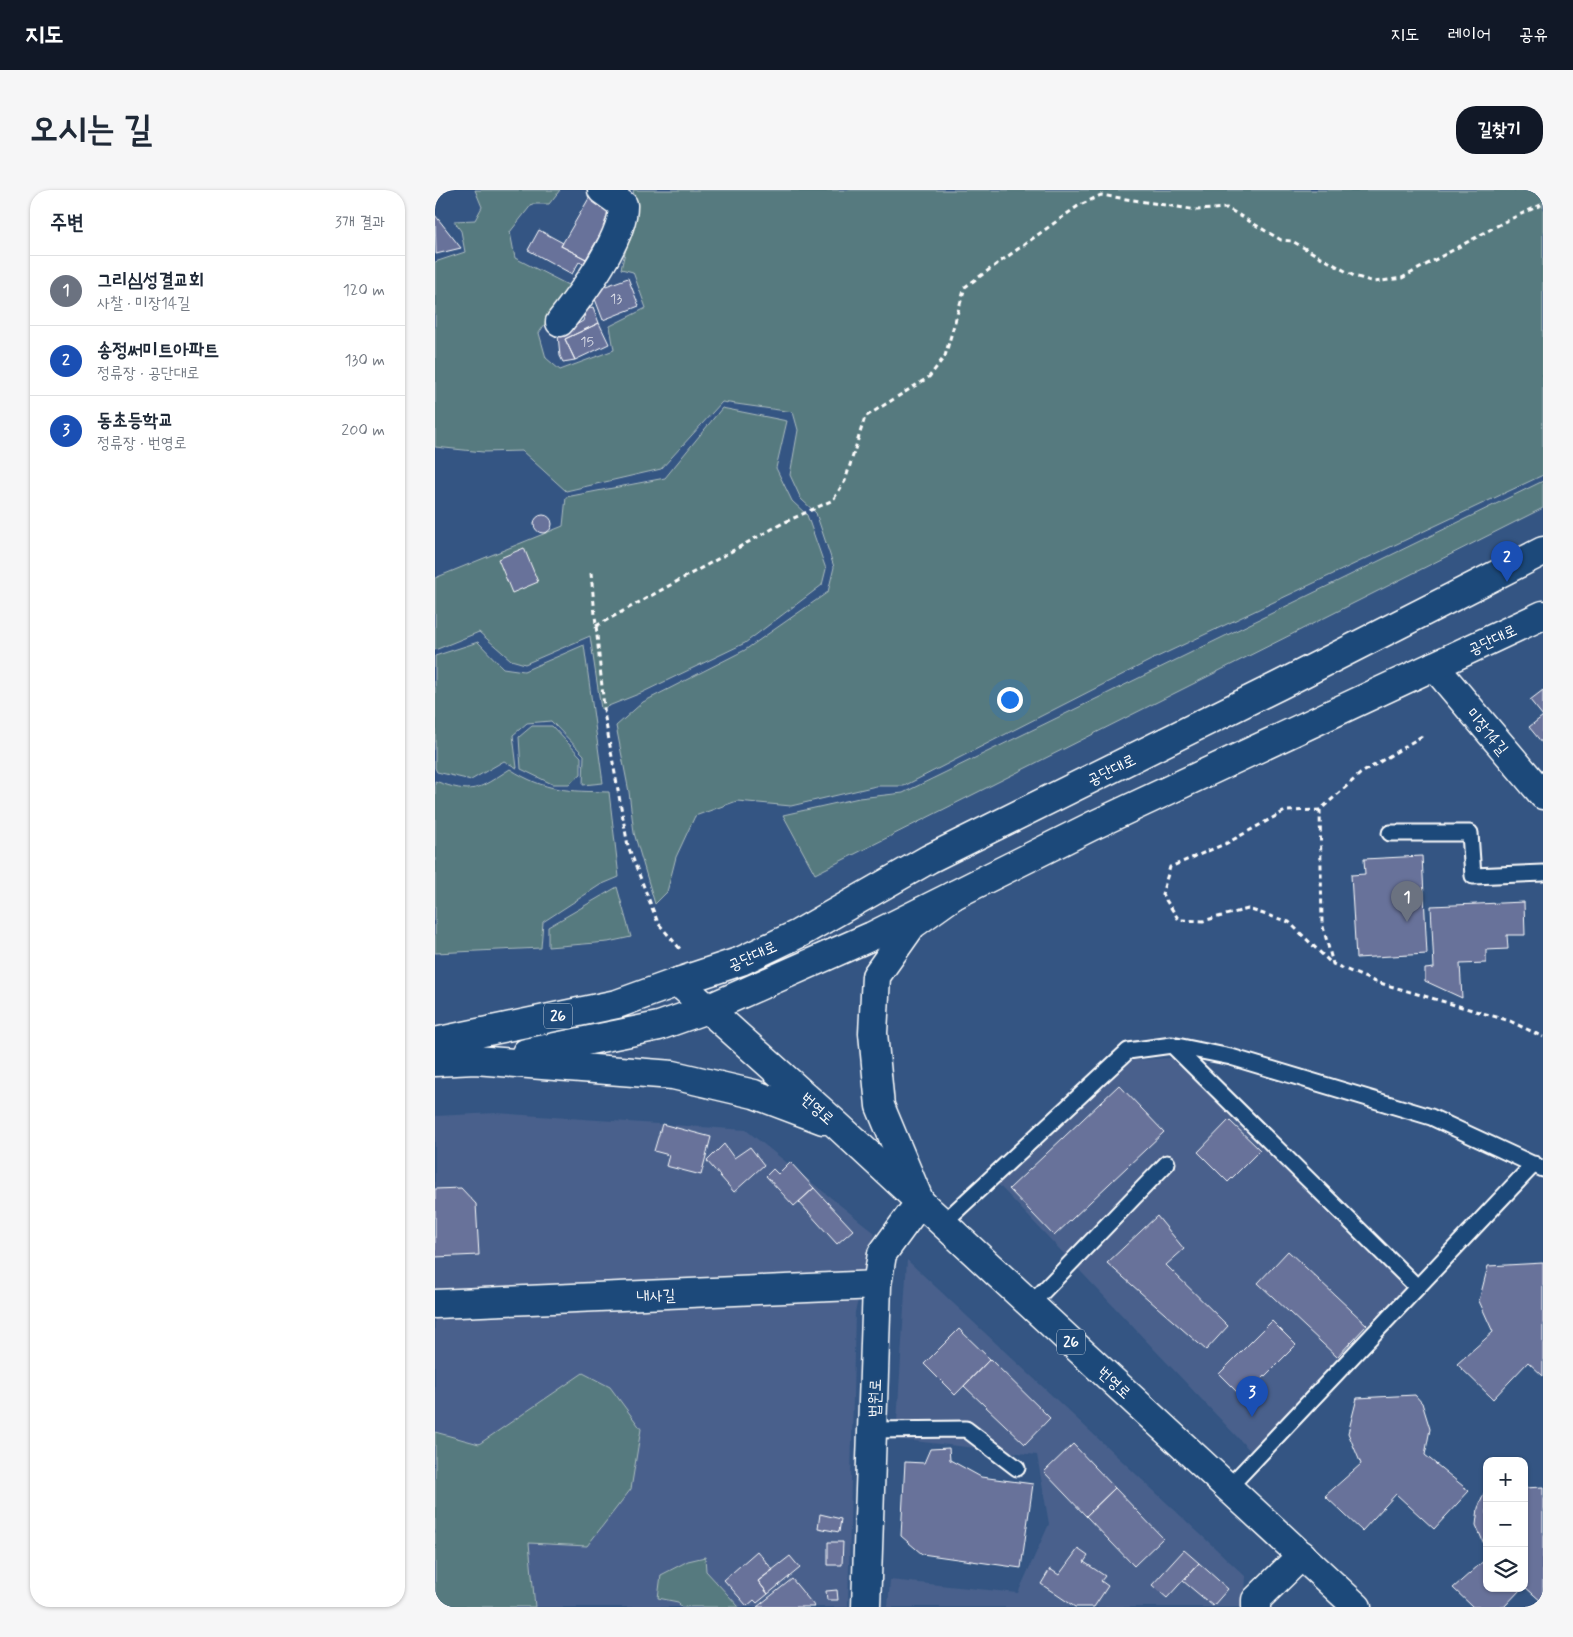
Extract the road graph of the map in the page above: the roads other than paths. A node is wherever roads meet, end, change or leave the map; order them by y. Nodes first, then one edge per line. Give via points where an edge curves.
1 (602, 190) edge
2 (560, 322) dead end
3 (1543, 551) edge
4 (1543, 615) edge
5 (1434, 666) junction
6 (1543, 796) edge
7 (1391, 833) dead end
8 (1543, 872) edge
9 (954, 895) junction
10 (678, 982) junction
11 (707, 1008) junction
12 (435, 1042) edge
13 (1172, 1045) junction
14 (475, 1060) junction
15 (435, 1062) edge
16 (837, 1125) junction
17 (1167, 1163) dead end
18 (1539, 1167) edge
19 (920, 1202) junction
20 (943, 1223) junction
21 (877, 1285) junction
22 (1417, 1287) junction
23 (435, 1304) edge
24 (1031, 1304) junction
25 (872, 1430) junction
26 (1017, 1468) dead end
27 (1229, 1488) junction
28 (1302, 1555) junction
29 (867, 1607) edge
30 (1255, 1607) edge
31 (1357, 1607) edge

1 - 2 street via 623,205 623,218 589,284
3 - 10 street, 공단대로 via 929,859 798,934 741,961
4 - 5 street, 공단대로
5 - 6 street, 미장14길
5 - 9 street, 공단대로 via 1101,821
7 - 8 lane via 1470,833 1473,876
9 - 11 street via 863,940
9 - 19 street via 913,926 876,976 873,1033 880,1106
10 - 11 street, 번영로
10 - 12 street, 26 via 617,1004
11 - 14 street via 659,1026 549,1050
11 - 16 street, 번영로 / 26
13 - 18 lane via 1231,1057 1431,1117
13 - 20 lane via 1128,1051
13 - 22 lane
14 - 15 street
14 - 16 street via 673,1075 754,1094
16 - 19 street, 번영로 / 26
17 - 24 lane
18 - 22 lane
19 - 20 street, 번영로 / 26
19 - 21 street, 법원로 via 882,1254
20 - 24 street, 번영로 / 26
21 - 23 street, 내사길
21 - 25 street, 법원로
22 - 27 lane
24 - 27 street, 번영로 / 26
25 - 26 lane via 966,1429
25 - 29 street, 법원로
27 - 28 street, 번영로 / 26
28 - 30 street via 1256,1600
28 - 31 street, 번영로 / 26

